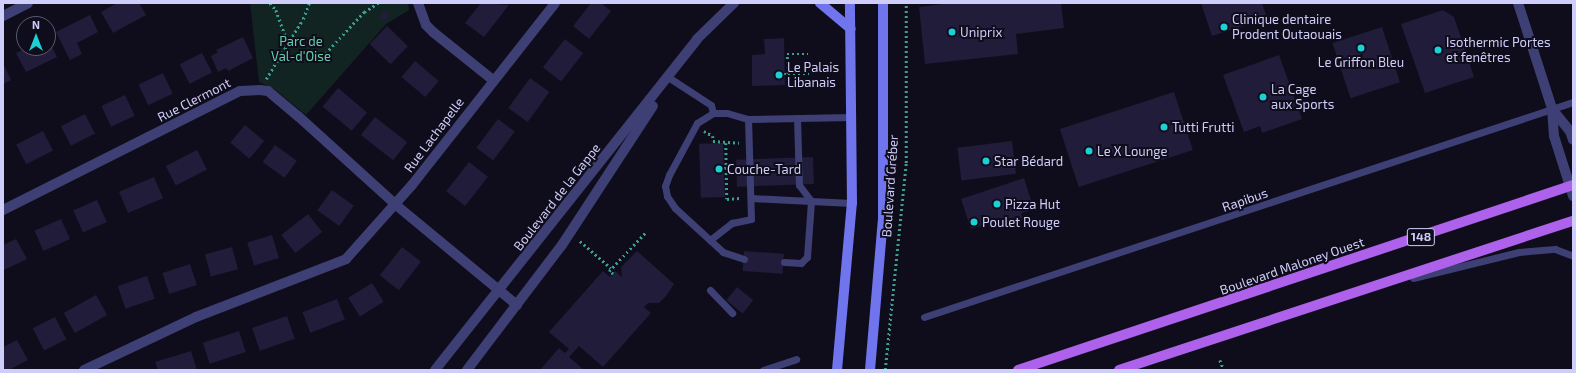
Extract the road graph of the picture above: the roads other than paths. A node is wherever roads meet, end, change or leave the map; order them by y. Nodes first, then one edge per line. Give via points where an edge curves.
1 (28, 3) edge
2 (418, 3) edge
3 (555, 3) edge
4 (734, 3) edge
5 (820, 3) edge
6 (850, 3) edge
7 (882, 3) edge
8 (1518, 3) edge
9 (3, 16) edge
10 (851, 29) junction
11 (669, 78) junction
12 (492, 80) junction
13 (1573, 102) edge
14 (1552, 108) junction
15 (713, 113) junction
16 (851, 117) junction
17 (797, 118) junction
18 (748, 119) junction
19 (1573, 140) edge
20 (1571, 186) edge
21 (1573, 196) edge
22 (751, 198) junction
23 (811, 201) junction
24 (852, 203) junction
25 (396, 205) junction
26 (3, 209) edge
27 (1573, 221) edge
28 (710, 240) junction
29 (1573, 256) edge
30 (744, 259) dead end
31 (784, 262) dead end
32 (501, 290) junction
33 (710, 290) dead end
34 (1360, 291) junction
35 (517, 305) junction
36 (732, 313) dead end
37 (924, 318) dead end
38 (796, 359) dead end
39 (84, 370) edge
40 (435, 370) edge
41 (467, 370) edge
42 (763, 370) edge
43 (837, 370) edge
44 (870, 370) edge
45 (1018, 370) edge
46 (1119, 370) edge

1 - 9 street
2 - 12 street via 429,29
3 - 12 street, Rue Lachapelle
4 - 11 street, Boulevard de la Gappe via 697,39
5 - 10 main road
6 - 10 main road
7 - 44 main road, Boulevard Gréber via 883,219
8 - 14 street
10 - 16 main road
11 - 15 lane via 711,105
11 - 32 street, Boulevard de la Gappe
11 - 35 street, Boulevard de la Gappe via 562,245
12 - 25 street, Rue Lachapelle
13 - 14 lane, Rapibus
14 - 19 street via 1570,131
14 - 20 street via 1554,136
14 - 37 lane, Rapibus
15 - 18 lane via 727,113
15 - 28 lane via 697,123 669,175 666,186 672,204
16 - 17 lane
16 - 24 main road
17 - 18 lane
17 - 23 lane via 799,185
18 - 22 lane
20 - 21 street
20 - 45 main road, Boulevard Maloney Ouest / 148
22 - 23 lane
22 - 28 lane via 751,219 732,223
23 - 24 lane
23 - 31 lane via 806,260 801,263
24 - 43 main road
25 - 26 street, Rue Clermont via 292,111 268,91 260,90 240,91
25 - 32 street, Rue Clermont
25 - 39 street via 346,259 196,317
27 - 34 main road, 148
28 - 30 lane via 727,254
29 - 34 lane via 1555,249 1520,252
32 - 35 street, Rue Clermont
32 - 40 street, Boulevard de la Gappe
33 - 36 lane
34 - 46 main road, 148
35 - 41 street, Boulevard de la Gappe
38 - 42 lane

